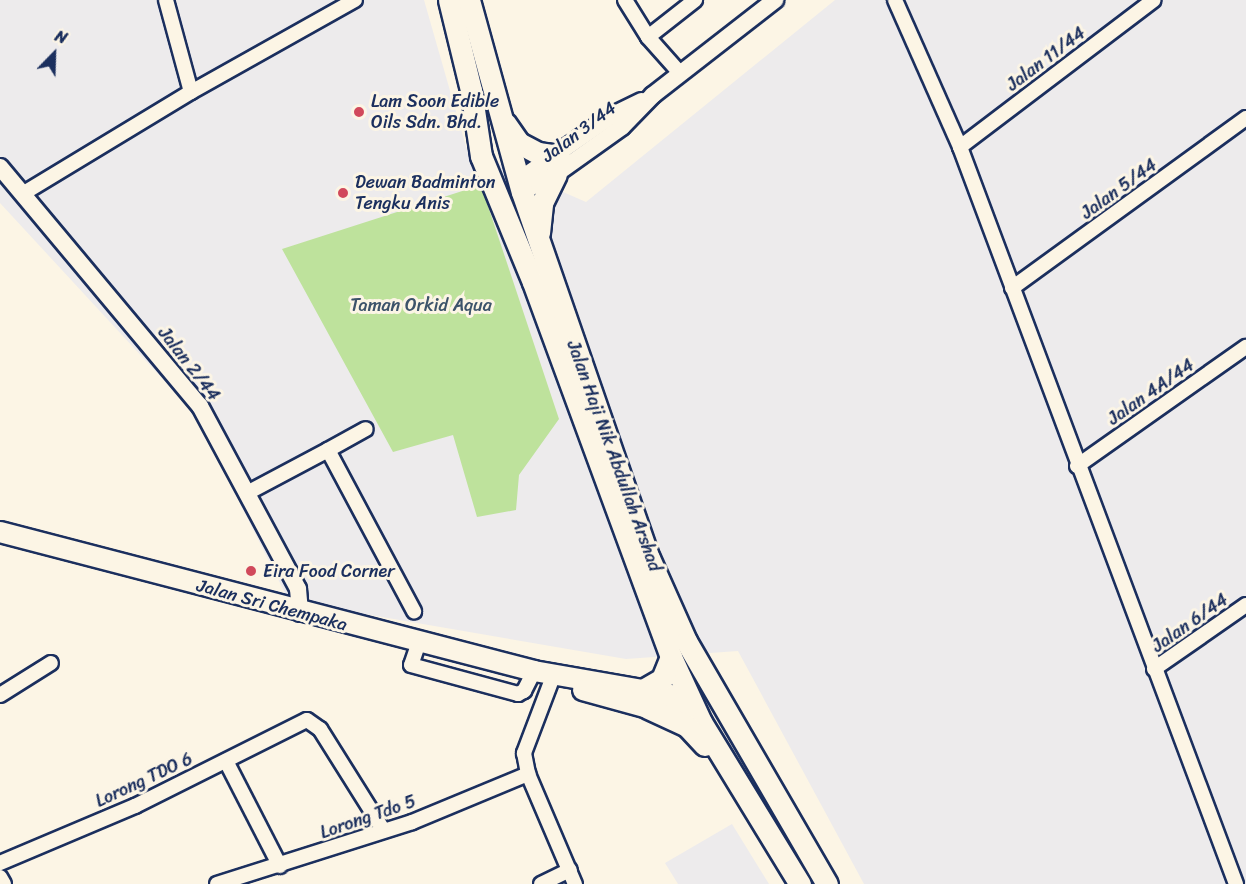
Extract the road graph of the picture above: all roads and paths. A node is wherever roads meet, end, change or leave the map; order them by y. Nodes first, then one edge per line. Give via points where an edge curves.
1 (166, 0) edge
2 (355, 0) edge
3 (449, 0) edge
4 (469, 0) edge
5 (625, 0) edge
6 (695, 0) edge
7 (775, 0) edge
8 (896, 0) edge
9 (1154, 0) edge
10 (648, 37) junction
11 (680, 74) junction
12 (471, 90) junction
13 (191, 92) junction
14 (503, 117) junction
15 (1246, 118) edge
16 (960, 147) junction
17 (557, 165) junction
18 (0, 167) edge
19 (519, 187) junction
20 (24, 193) junction
21 (539, 243) junction
22 (528, 272) junction
23 (1012, 288) junction
24 (1246, 347) edge
25 (366, 429) dead end
26 (328, 450) junction
27 (1077, 466) junction
28 (249, 492) junction
29 (0, 532) edge
30 (1246, 605) edge
31 (414, 611) dead end
32 (300, 613) junction
33 (686, 641) junction
34 (671, 657) junction
35 (51, 663) dead end
36 (1154, 669) junction
37 (546, 674) junction
38 (0, 695) edge
39 (645, 700) junction
40 (695, 703) junction
41 (226, 760) junction
42 (528, 774) junction
43 (734, 777) junction
44 (771, 790) junction
45 (384, 831) junction
46 (0, 863) edge
47 (280, 866) junction
48 (570, 870) junction
49 (0, 877) edge
50 (4, 884) edge
51 (217, 884) edge
52 (542, 884) edge
53 (575, 884) edge
54 (800, 884) edge
55 (827, 884) edge
56 (1236, 884) edge

1 - 13 street
2 - 13 street
3 - 12 main road, Jalan Haji Nik Abdullah Arshad
4 - 14 main road, Jalan Haji Nik Abdullah Arshad
5 - 10 street
6 - 10 street
7 - 11 street, Jalan 3/44
8 - 16 street
9 - 16 street, Jalan 11/44
10 - 11 street
11 - 17 street, Jalan 3/44 via 652,95 614,115
12 - 19 main road via 498,167
12 - 22 main road, Jalan Haji Nik Abdullah Arshad via 482,156
13 - 20 street
14 - 17 main road via 519,143
14 - 19 main road, Jalan Haji Nik Abdullah Arshad
15 - 23 street, Jalan 5/44
16 - 23 street
17 - 19 street, Jalan 3/44
17 - 21 main road via 543,203
18 - 20 street, Jalan 2/44
19 - 21 main road, Jalan Haji Nik Abdullah Arshad
19 - 22 main road via 514,213
20 - 28 street, Jalan 2/44 via 200,406
21 - 33 main road, Jalan Haji Nik Abdullah Arshad via 649,558
22 - 34 main road, Jalan Haji Nik Abdullah Arshad
23 - 27 street
24 - 27 street, Jalan 4A/44
25 - 26 street
26 - 28 street
26 - 31 street
27 - 36 street
28 - 32 street, Jalan 2/44 via 298,590
29 - 32 main road, Jalan Sri Chempaka
30 - 36 street, Jalan 6/44
32 - 37 main road, Jalan Sri Chempaka
33 - 40 main road
33 - 44 main road, Jalan Haji Nik Abdullah Arshad
34 - 39 main road via 662,679
34 - 40 main road, Jalan Haji Nik Abdullah Arshad
35 - 38 street
36 - 56 street
37 - 39 main road, Jalan Sri Chempaka
37 - 42 street via 525,753
39 - 40 main road, Jalan Sri Chempaka
39 - 43 main road via 687,726
40 - 43 main road, Jalan Haji Nik Abdullah Arshad
40 - 44 main road via 717,716
41 - 45 street, Lorong TDO 6 via 300,721 314,722
41 - 46 street, Lorong TDO 6 via 135,806
41 - 47 street
42 - 45 street, Lorong Tdo 5
42 - 48 street
43 - 54 main road, Jalan Haji Nik Abdullah Arshad
44 - 55 main road, Jalan Haji Nik Abdullah Arshad
45 - 47 street, Lorong Tdo 5
47 - 51 street, Lorong Tdo 5
48 - 52 street
48 - 53 street
49 - 50 street

